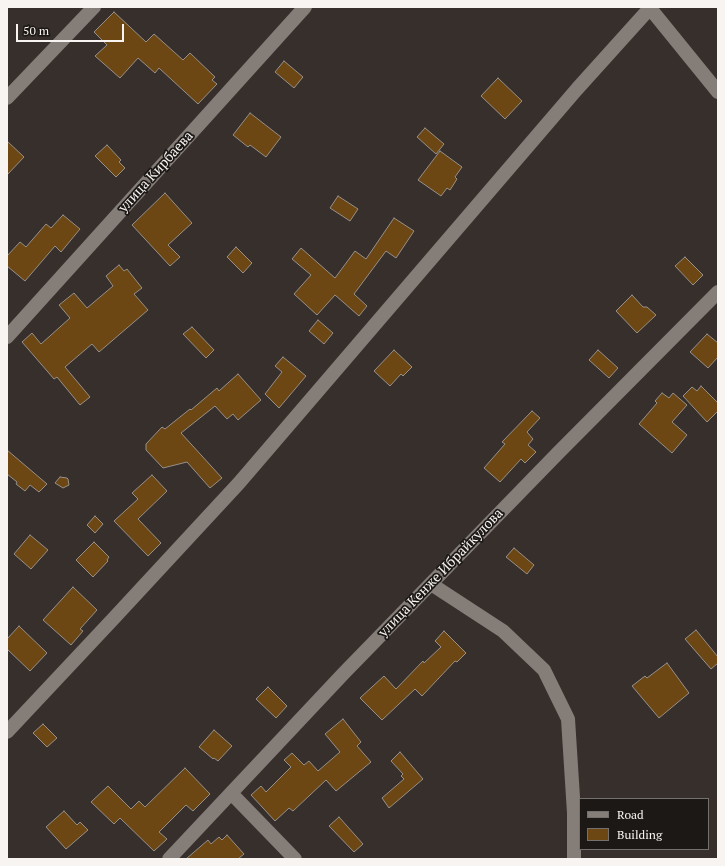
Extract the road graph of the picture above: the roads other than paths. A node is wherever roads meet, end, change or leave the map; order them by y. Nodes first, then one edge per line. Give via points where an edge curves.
1 (94, 7) edge
2 (305, 7) edge
3 (649, 8) edge
4 (718, 92) edge
5 (7, 98) edge
6 (718, 292) edge
7 (7, 337) edge
8 (431, 584) junction
9 (7, 732) edge
10 (231, 793) junction
11 (573, 857) edge
12 (168, 859) edge
13 (295, 859) edge

1 - 5 street
2 - 7 street, улица Кирбаева
3 - 4 street
3 - 9 street via 239,483
6 - 8 street, улица Кенже Ибрайкулова
8 - 10 street, улица Кенже Ибрайкулова via 342,674
8 - 11 street via 503,631 544,670 568,719 574,813
10 - 12 street, улица Кенже Ибрайкулова
10 - 13 street

